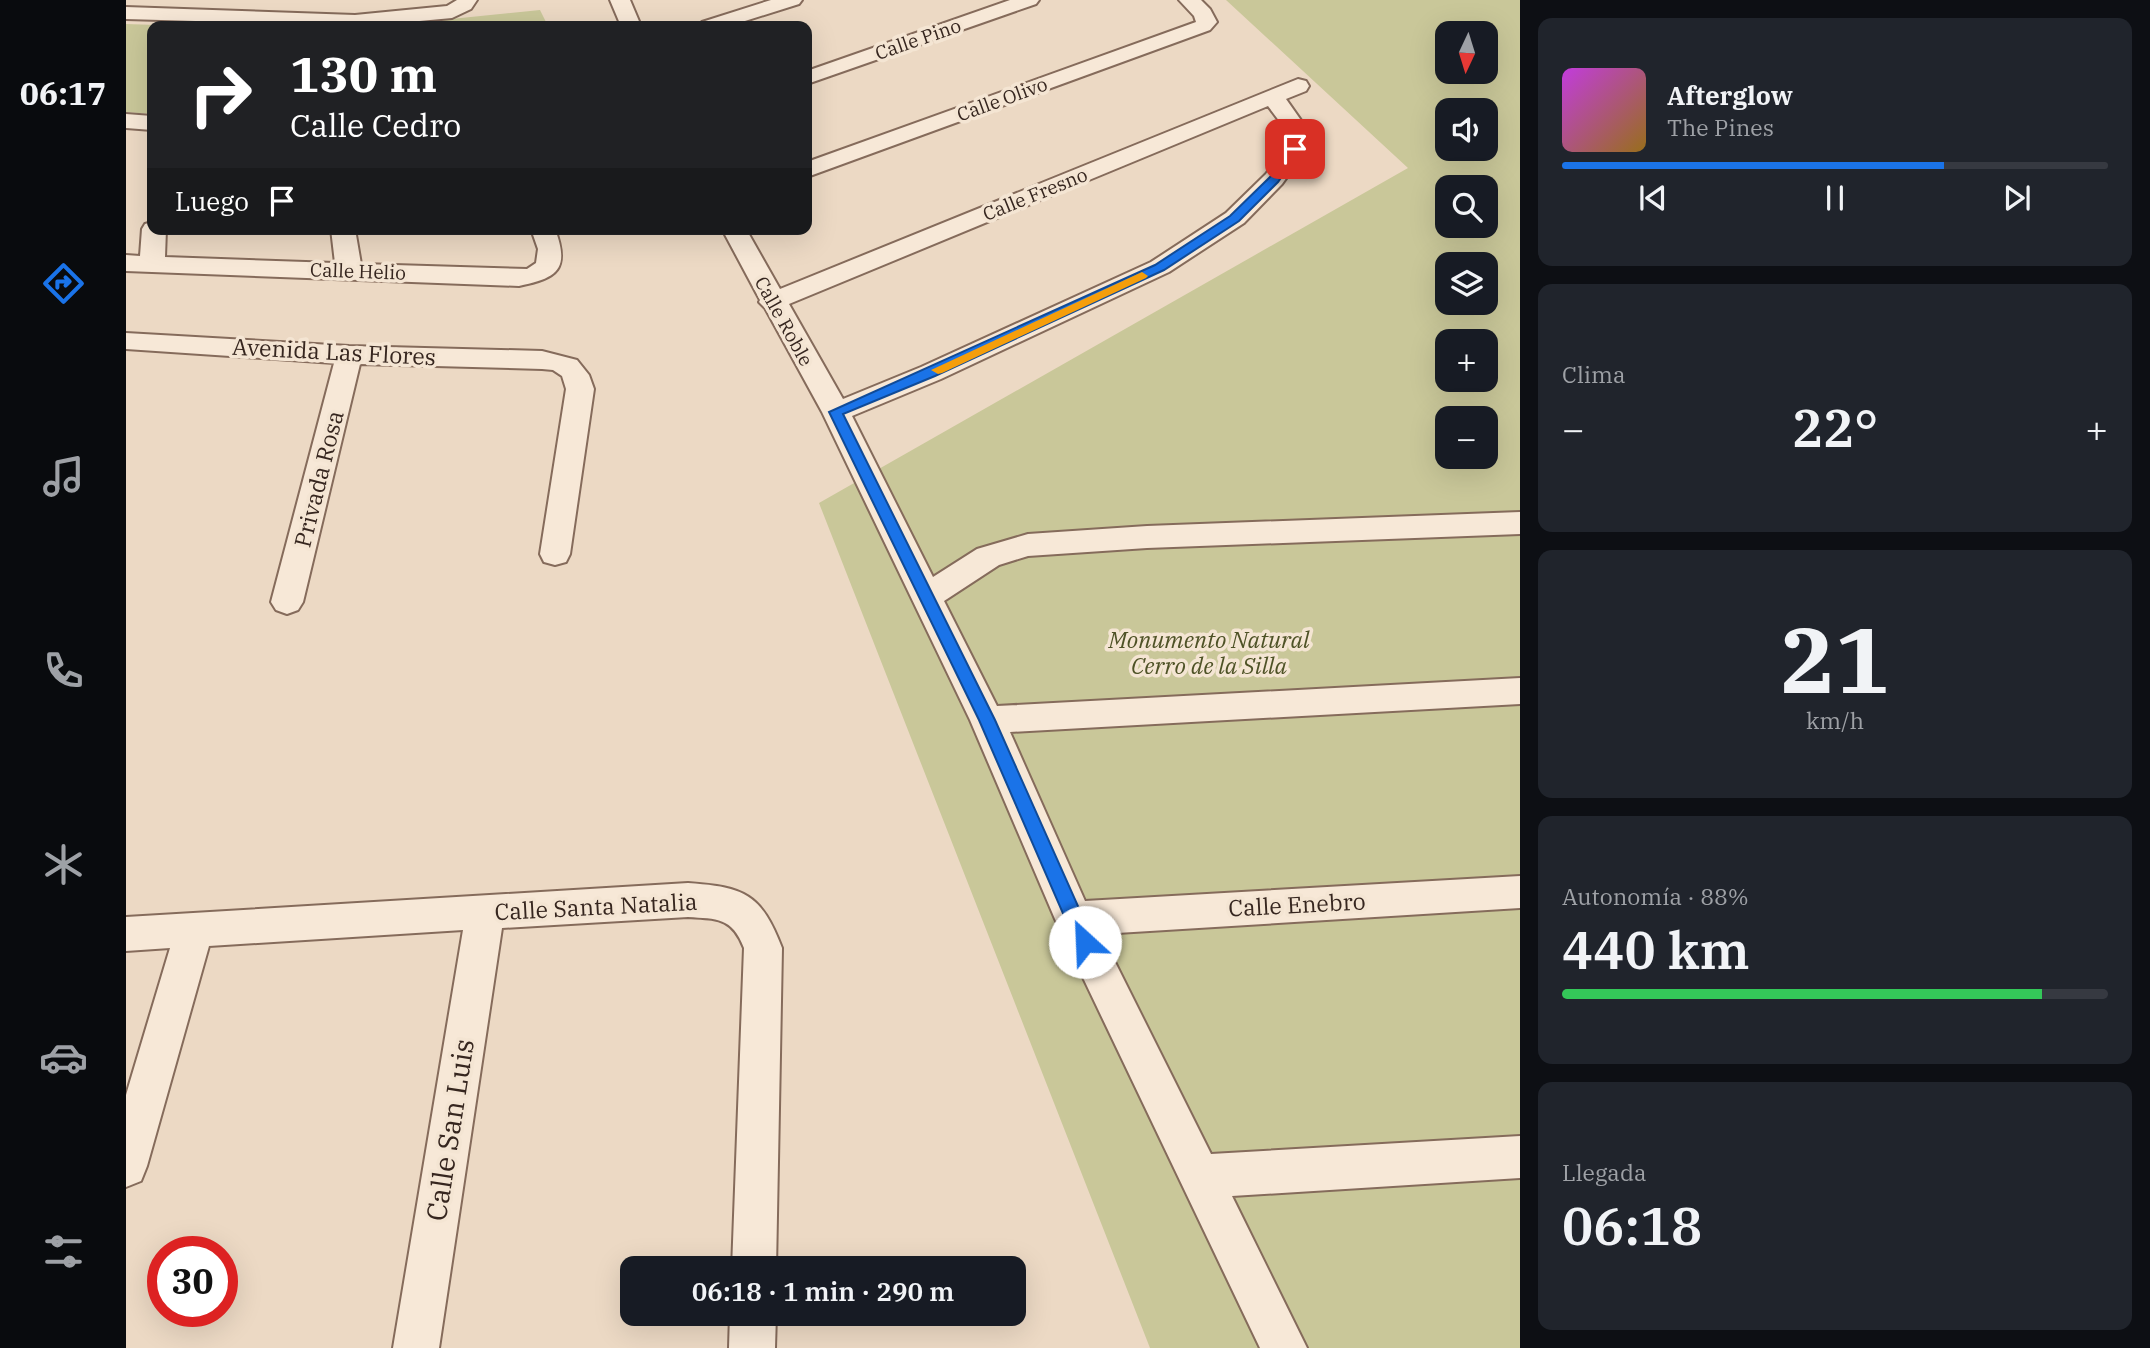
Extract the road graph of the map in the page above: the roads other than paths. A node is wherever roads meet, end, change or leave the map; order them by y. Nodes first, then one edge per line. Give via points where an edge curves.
1 (467, 0) edge
2 (620, 0) edge
3 (792, 0) edge
4 (1029, 0) edge
5 (1189, 0) edge
6 (139, 9) edge
7 (311, 10) edge
8 (629, 21) edge
9 (725, 21) edge
10 (812, 76) edge
11 (1298, 86) dead end
12 (1273, 96) junction
13 (126, 121) edge
14 (147, 123) edge
15 (812, 168) edge
16 (154, 235) edge
17 (344, 235) edge
18 (545, 235) edge
19 (737, 235) edge
20 (126, 262) edge
21 (152, 264) junction
22 (349, 271) junction
23 (772, 302) junction
24 (126, 341) edge
25 (349, 355) junction
26 (836, 412) junction
27 (1520, 523) edge
28 (555, 554) dead end
29 (926, 597) junction
30 (287, 602) dead end
31 (1520, 691) edge
32 (987, 720) junction
33 (1520, 892) edge
34 (485, 912) junction
35 (1074, 919) junction
36 (195, 928) junction
37 (126, 934) edge
38 (1520, 1157) edge
39 (126, 1166) edge
40 (1200, 1176) junction
41 (754, 1256) edge
42 (753, 1326) edge
43 (416, 1348) edge
44 (752, 1348) edge
45 (1284, 1348) edge

1 - 7 street via 452,12 355,21
2 - 8 street
3 - 9 street
4 - 10 street, Calle Pino
5 - 15 street, Calle Olivo via 1207,22 1196,29
6 - 7 street
11 - 12 street, Calle Fresno
12 - 23 street, Calle Fresno
12 - 26 street via 1294,126 1295,149 1274,179 1225,225 1160,267
13 - 14 street
16 - 21 street
17 - 22 street
18 - 22 street, Calle Helio via 550,261 544,271 529,276
19 - 23 street, Calle Roble
20 - 21 street, Calle Helio
21 - 22 street, Calle Helio
23 - 26 street, Calle Roble
24 - 25 street, Avenida Las Flores
25 - 28 street, Avenida Las Flores via 541,360 575,370 580,389
25 - 30 street, Privada Rosa
26 - 29 street, Calle Roble
27 - 29 street via 1028,545 988,557
29 - 32 street, Calle Roble
31 - 32 street
32 - 35 street, Calle Roble
33 - 35 street, Calle Enebro
34 - 36 street, Calle Santa Natalia
34 - 41 street, Calle Santa Natalia via 688,900 742,909 756,926 764,948
34 - 43 street, Calle San Luis
35 - 40 street, Calle Roble
36 - 37 street, Calle Santa Natalia
36 - 39 street
38 - 40 street
40 - 45 street, Calle Roble
42 - 44 street

